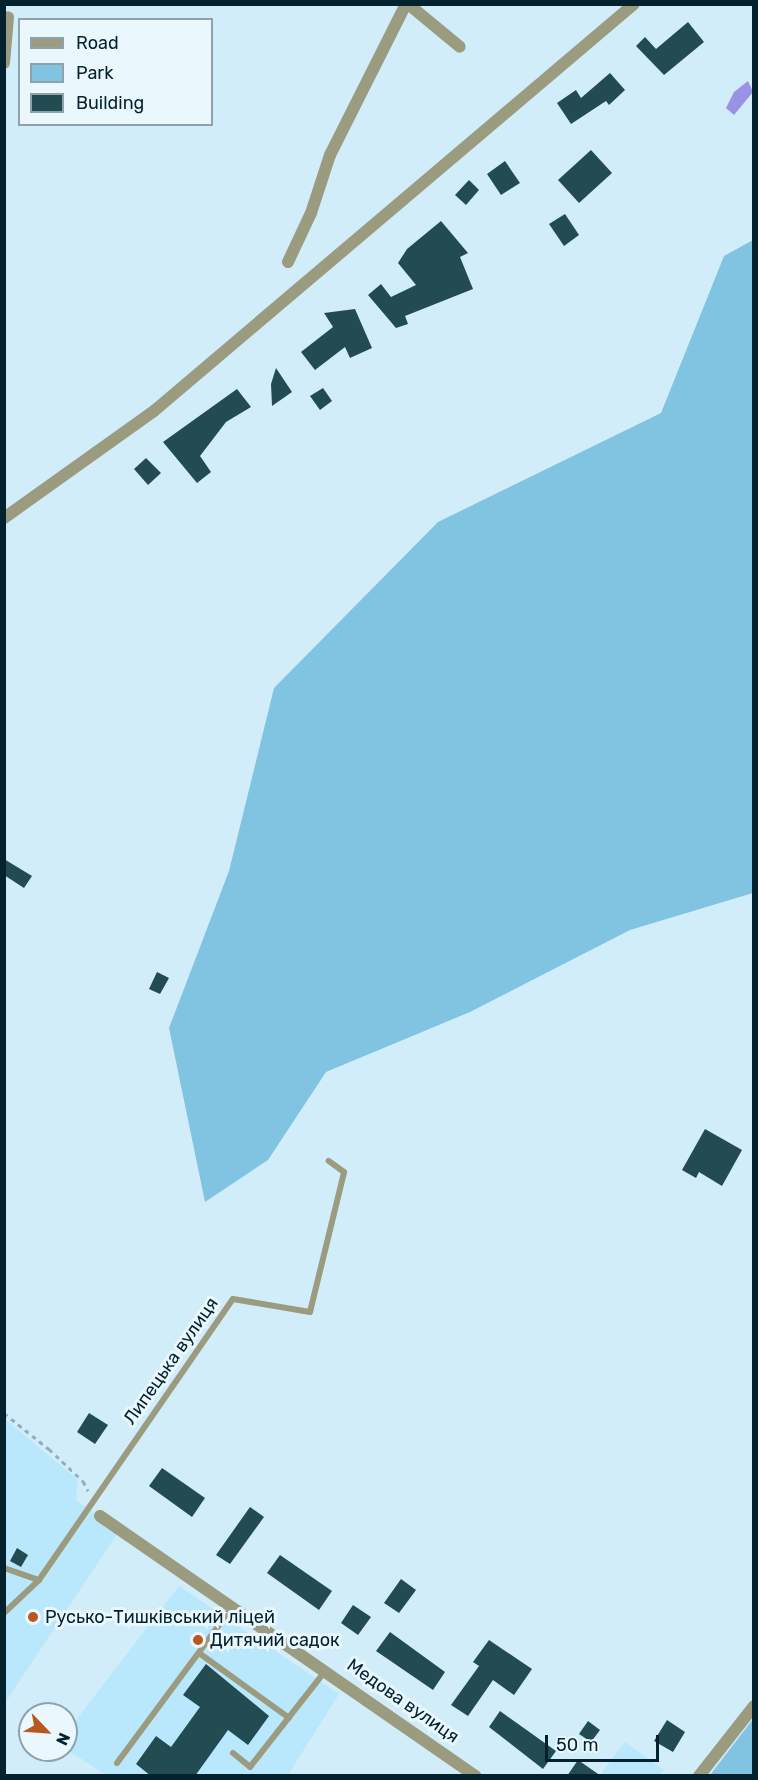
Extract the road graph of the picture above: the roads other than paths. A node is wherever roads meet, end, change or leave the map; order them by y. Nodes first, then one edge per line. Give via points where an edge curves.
1 (407, 4) edge
2 (634, 4) edge
3 (8, 17) dead end
4 (460, 47) dead end
5 (4, 63) edge
6 (288, 262) dead end
7 (4, 518) edge
8 (329, 1161) dead end
9 (100, 1516) dead end
10 (4, 1568) edge
11 (39, 1580) junction
12 (233, 1606) junction
13 (4, 1613) edge
14 (199, 1653) junction
15 (326, 1669) junction
16 (753, 1706) edge
17 (289, 1718) junction
18 (233, 1754) dead end
19 (117, 1763) dead end
20 (476, 1776) edge
21 (699, 1776) edge

1 - 4 street
1 - 6 street via 330,155 311,213
2 - 7 street via 154,411
3 - 5 street
8 - 11 lane, Липецька вулиця via 344,1172 310,1312 233,1299
9 - 12 street, Медова вулиця
10 - 11 lane
11 - 13 lane, Липецька вулиця
12 - 14 lane
12 - 15 street, Медова вулиця
14 - 17 lane
14 - 19 lane
15 - 17 lane
15 - 20 street, Медова вулиця
16 - 21 street
17 - 18 lane via 250,1767

